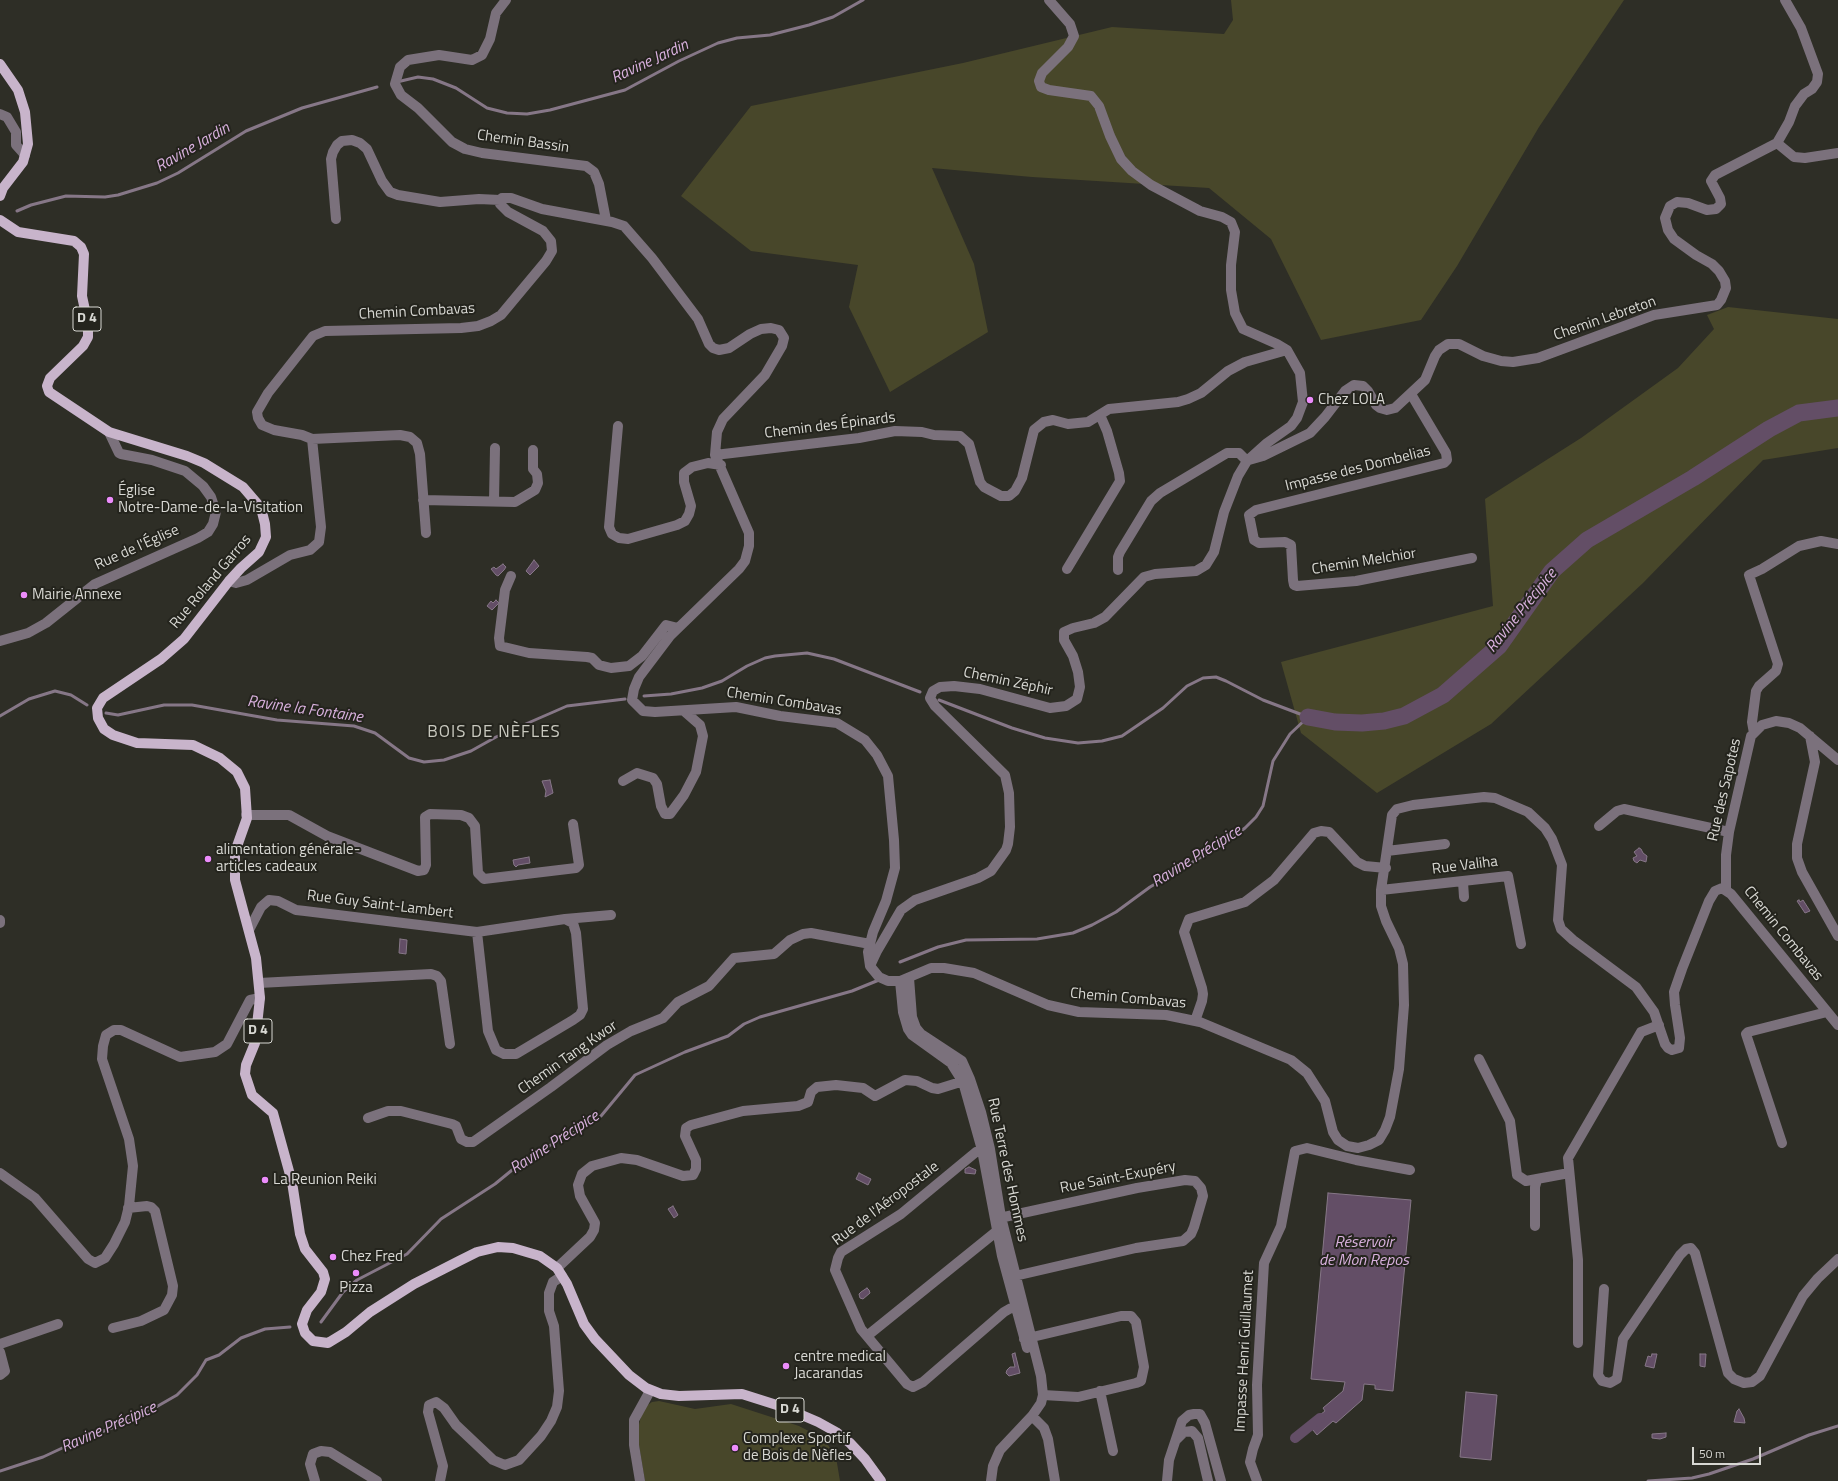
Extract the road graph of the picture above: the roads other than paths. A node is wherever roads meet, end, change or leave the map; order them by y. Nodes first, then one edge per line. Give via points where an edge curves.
1 (506, 0) edge
2 (1049, 0) edge
3 (1785, 0) edge
4 (0, 64) edge
5 (0, 114) edge
6 (1777, 143) junction
7 (1838, 153) edge
8 (25, 155) junction
9 (0, 196) edge
10 (500, 200) junction
11 (336, 219) dead end
12 (0, 220) edge
13 (606, 220) junction
14 (1287, 350) junction
15 (1411, 394) junction
16 (1100, 415) junction
17 (618, 426) dead end
18 (109, 432) junction
19 (312, 439) junction
20 (495, 448) dead end
21 (534, 450) dead end
22 (715, 455) junction
23 (1247, 461) junction
24 (721, 465) junction
25 (423, 500) junction
26 (494, 501) junction
27 (1250, 515) joint
28 (426, 533) dead end
29 (1838, 544) edge
30 (1472, 558) dead end
31 (1067, 569) dead end
32 (1118, 570) dead end
33 (511, 576) dead end
34 (229, 581) junction
35 (678, 628) junction
36 (0, 641) edge
37 (684, 711) junction
38 (1754, 733) junction
39 (1810, 736) junction
40 (1838, 760) edge
41 (623, 781) dead end
42 (246, 815) junction
43 (573, 824) dead end
44 (1599, 826) dead end
45 (1729, 832) junction
46 (1445, 844) dead end
47 (1387, 851) junction
48 (1386, 868) junction
49 (1463, 882) junction
50 (1381, 890) junction
51 (1726, 890) junction
52 (1464, 897) dead end
53 (611, 915) dead end
54 (565, 919) junction
55 (249, 930) junction
56 (477, 932) junction
57 (1838, 936) edge
58 (870, 944) junction
59 (1521, 944) dead end
60 (870, 966) junction
61 (904, 979) junction
62 (259, 983) junction
63 (260, 998) junction
64 (1826, 1012) junction
65 (1196, 1021) junction
66 (1659, 1025) junction
67 (1838, 1025) edge
68 (450, 1044) dead end
69 (1479, 1059) dead end
70 (967, 1081) junction
71 (368, 1118) dead end
72 (1782, 1143) dead end
73 (986, 1149) junction
74 (1410, 1170) dead end
75 (0, 1172) edge
76 (1569, 1173) junction
77 (1537, 1180) junction
78 (128, 1208) junction
79 (998, 1218) junction
80 (1535, 1226) dead end
81 (997, 1231) junction
82 (1838, 1259) edge
83 (560, 1272) junction
84 (1015, 1276) junction
85 (1604, 1289) dead end
86 (1015, 1309) junction
87 (58, 1324) dead end
88 (113, 1328) dead end
89 (867, 1336) junction
90 (1027, 1338) junction
91 (1578, 1343) dead end
92 (0, 1344) edge
93 (0, 1352) edge
94 (0, 1375) edge
95 (650, 1391) junction
96 (1100, 1392) junction
97 (1043, 1393) junction
98 (1032, 1416) junction
99 (1176, 1441) junction
100 (1113, 1451) dead end
101 (315, 1481) edge
102 (377, 1481) edge
103 (440, 1481) edge
104 (640, 1481) edge
105 (881, 1481) edge
106 (991, 1481) edge
107 (1055, 1481) edge
108 (1167, 1481) edge
109 (1208, 1481) edge
110 (1220, 1481) edge
111 (1257, 1481) edge

1 - 13 street, Chemin Bassin via 496,13 490,39 482,55 472,60 439,55 408,60 400,67 395,84 401,95 452,142 465,149 586,166 594,172 599,184
2 - 14 street via 1070,24 1074,36 1068,47 1042,73 1039,81 1041,87 1091,96 1099,106 1121,159 1132,171 1151,185 1200,211 1231,222 1234,232 1231,290 1238,320 1243,329
3 - 6 street via 1801,28 1818,74 1817,82 1812,89 1804,94 1795,106
4 - 8 main road via 18,90 25,112 28,144
5 - 8 street via 8,117 16,132 16,145
6 - 7 street via 1794,157
6 - 15 street, Chemin Lebreton via 1715,175 1711,181 1721,204 1716,209 1707,210 1677,202 1670,206 1666,218 1668,230 1674,239 1712,264 1725,281 1726,288 1717,304 1654,315 1538,358 1514,362 1483,356 1459,344 1448,344 1439,350 1425,380
8 - 9 main road
10 - 11 street via 440,202 398,195 390,192 382,181 367,149 352,140 342,141 337,145 331,159
10 - 13 street via 511,198 542,210
10 - 19 street, Chemin Combavas via 500,204 508,212 543,231 551,241 552,252 546,261 501,315 478,326 325,331 313,336 268,393 257,412 262,425
12 - 18 main road, D 4 via 18,232 74,241 81,247 84,254 82,296 88,337 83,346 50,378 47,386 49,392
13 - 22 street via 624,226 652,258 698,319 713,348 729,348 750,334 771,328 779,330 784,338 765,375 723,420 717,432
14 - 16 street, Chemin des Épinards via 1245,362 1228,371 1201,393 1188,399 1110,409
14 - 23 street, Chemin Zéphir via 1300,373 1303,402 1291,426
15 - 23 street, Chemin Lebreton via 1395,408 1387,410 1376,405 1363,386 1354,385 1345,391 1310,433
15 - 27 street, Impasse des Dombelias via 1446,453 1447,460 1444,463 1256,510
16 - 22 street, Chemin des Épinards via 1088,422 1044,422 1034,430 1022,478 1009,496 1001,496 984,487 980,482 969,444 960,436 895,431 859,438
16 - 31 street via 1120,473 1120,481
17 - 24 street via 610,527 612,534 619,538 628,539 685,521 691,506 684,473 692,467 708,463
18 - 34 main road, Rue Roland Garros / D 4 via 204,463 231,479 254,498 261,508 266,537 260,552
18 - 36 street, Rue de l'Église via 121,454 152,460 185,472 203,486 216,512 213,524 208,532 198,538 95,584 46,623 28,633
19 - 25 street via 400,434 410,437 417,443 420,454
19 - 34 street via 321,527 319,542 310,550 290,555 247,580 236,583
20 - 26 street
21 - 26 street via 533,469 537,474 538,483 535,490 515,502
22 - 24 street, Chemin Combavas
23 - 32 street via 1240,453 1227,453 1160,492 1151,500 1120,552
23 - 60 street, Chemin Zéphir via 1238,476 1224,512 1214,552 1206,565 1196,570 1144,577 1105,617 1064,632 1064,640 1078,672 1080,687 1077,699 1066,706 1050,708 980,689 954,686 940,687 933,691 930,698 935,706 1005,775 1009,793 1010,827 1006,850 991,871 914,900 901,910
24 - 35 street, Chemin Combavas via 749,533 749,546 745,561 739,569
25 - 26 street
25 - 28 street
27 - 30 street, Chemin Melchior via 1254,540 1259,543 1285,542 1291,545 1293,580 1297,586 1356,581
29 - 38 street via 1821,541 1799,546 1762,570 1749,575 1778,664 1776,671 1756,691 1752,722
33 - 35 street via 505,590 500,646 529,653 587,657 600,665 612,668 629,666 642,656 666,625
34 - 42 main road, Rue Roland Garros / D 4 via 184,639 161,659 103,698 97,708 98,718 104,728 113,735 137,743 193,745 220,758 238,772 245,788
35 - 37 street, Chemin Combavas via 639,677 632,700 643,711
37 - 41 street via 700,726 703,736 696,772 670,814 665,814 661,806 657,784 653,778 637,773
37 - 58 street, Chemin Combavas via 736,707 780,716 837,723 865,740 877,755 888,776 895,868
38 - 39 street, Rue des Sapotes via 1762,725 1776,722 1789,723
38 - 45 street, Rue des Sapotes via 1751,736
39 - 40 street, Rue des Sapotes
39 - 57 street via 1815,762 1797,844 1797,858 1802,872
42 - 43 street via 289,815 327,836 418,871 424,870 426,865 425,817 430,814 461,815 469,818 475,826 478,873 484,879 576,868 579,865
42 - 55 main road, Rue Roland Garros / D 4 via 235,852 235,880
44 - 45 street via 1617,811 1624,809
45 - 51 street, Rue des Sapotes
46 - 47 street
47 - 48 street, Chemin Combavas
47 - 66 street, Chemin Combavas via 1390,822 1397,809 1484,797 1495,798 1528,812 1537,818 1552,839 1562,865 1558,920 1561,929 1636,987 1654,1012
48 - 50 street, Chemin Combavas
48 - 65 street via 1365,866 1357,862 1328,832 1321,831 1314,833 1274,880 1245,902 1190,918 1184,932 1203,994
49 - 50 street, Rue Valiha
49 - 52 street
49 - 59 street, Rue Valiha via 1508,876
50 - 65 street, Chemin Combavas via 1381,906 1403,964 1404,1005 1398,1076 1390,1117 1380,1140 1358,1148 1342,1143 1333,1132 1325,1101 1307,1073 1291,1060
51 - 64 street, Chemin Combavas
51 - 66 street, Chemin Combavas via 1722,888 1715,892 1709,901 1674,992 1679,1048 1668,1048
53 - 54 street, Rue Guy Saint-Lambert
54 - 56 street, Rue Guy Saint-Lambert
54 - 56 street via 573,923 576,933 583,1009 573,1020 516,1054 504,1054 496,1050 488,1031
55 - 56 street, Rue Guy Saint-Lambert via 261,907 269,900 278,901 296,910
55 - 62 main road, Rue Roland Garros / D 4
58 - 60 street, Chemin Combavas
58 - 71 street, Chemin Tang Kwor via 811,933 790,940 774,954 734,958 709,986 678,1002 663,1018 631,1031 607,1045 473,1142 461,1138 456,1126 452,1124 401,1111 388,1111
60 - 61 street via 879,977 888,981
61 - 65 street, Chemin Combavas via 931,968 951,969 974,973 1048,1005 1079,1012 1166,1015
61 - 70 street, Rue Terre des Hommes via 916,1028 962,1061
62 - 63 main road, Rue Roland Garros / D 4
62 - 68 street via 431,974 442,981
63 - 78 street via 250,1000 227,1044 215,1052 180,1056 121,1030 114,1030 106,1036 102,1059 132,1150 133,1166
63 - 83 main road, Rue Roland Garros / D 4 via 256,1043 246,1065 245,1074 252,1095 273,1113 292,1182 300,1234 305,1249 323,1272 325,1279 321,1292 307,1310 302,1324 305,1333 313,1341 328,1343 408,1288 477,1252 498,1247 513,1248 540,1256
64 - 67 street, Chemin Combavas
64 - 72 street via 1746,1034
66 - 76 street via 1641,1032 1571,1151 1568,1158
69 - 77 street via 1510,1121 1517,1175 1526,1181
70 - 73 street, Rue Terre des Hommes via 981,1112
70 - 83 street via 938,1089 917,1081 905,1080 875,1096 863,1088 817,1087 811,1092 808,1102 798,1106 743,1111 691,1125 686,1128 685,1136 696,1160 693,1175 683,1176 637,1160 621,1158 592,1166 582,1174 578,1185 580,1196 595,1223 594,1230
73 - 79 street, Rue Terre des Hommes
73 - 89 street, Rue de l'Aéropostale via 976,1152 901,1214 847,1248 838,1258 836,1276 861,1330
74 - 111 street, Impasse Henri Guillaumet via 1307,1148 1295,1151 1281,1226 1264,1263 1257,1385 1258,1435 1250,1462
75 - 78 street via 34,1198 95,1264 105,1258 114,1244 125,1222
76 - 77 street
76 - 91 street via 1578,1260
77 - 80 street
78 - 88 street via 147,1206 155,1211 173,1286 172,1295 164,1310 141,1321
79 - 81 street, Rue Terre des Hommes
79 - 84 street, Rue Terre des Hommes
79 - 84 street, Rue Saint-Exupéry via 1184,1180 1194,1181 1201,1188 1203,1196 1194,1226 1191,1234 1183,1241 1136,1248
81 - 86 street, Rue Terre des Hommes
81 - 89 street
82 - 85 street via 1804,1296 1760,1376 1752,1382 1744,1383 1728,1373 1695,1253 1691,1248 1686,1248 1680,1255 1623,1339 1617,1379 1610,1383 1602,1381 1598,1375
83 - 95 main road, D 4 via 584,1324 595,1339 629,1375
83 - 103 street via 549,1293 559,1391 557,1407 551,1421 519,1460 505,1465 493,1460 436,1402 429,1405 428,1412 443,1466
84 - 90 street, Rue Terre des Hommes
86 - 89 street, Rue de l'Aéropostale via 1011,1308 1004,1312 923,1382 913,1386 907,1384
86 - 90 street, Rue Terre des Hommes
87 - 92 street
90 - 96 street via 1121,1316 1131,1316 1136,1322 1144,1368 1141,1381
90 - 97 street, Rue Terre des Hommes
93 - 94 street via 5,1370
95 - 104 street via 634,1420 634,1445
95 - 105 main road, D 4 via 679,1396 742,1394 783,1407 836,1432 865,1459
96 - 97 street via 1078,1397
96 - 100 street
97 - 98 street via 1041,1403
98 - 106 street via 1000,1450 993,1466
98 - 107 street via 1044,1428 1048,1439
99 - 108 street via 1169,1460
99 - 109 street via 1184,1432 1192,1431 1198,1438
99 - 110 street via 1182,1421 1189,1415 1200,1414 1205,1423
101 - 102 street via 310,1464 313,1454 321,1451 330,1452

